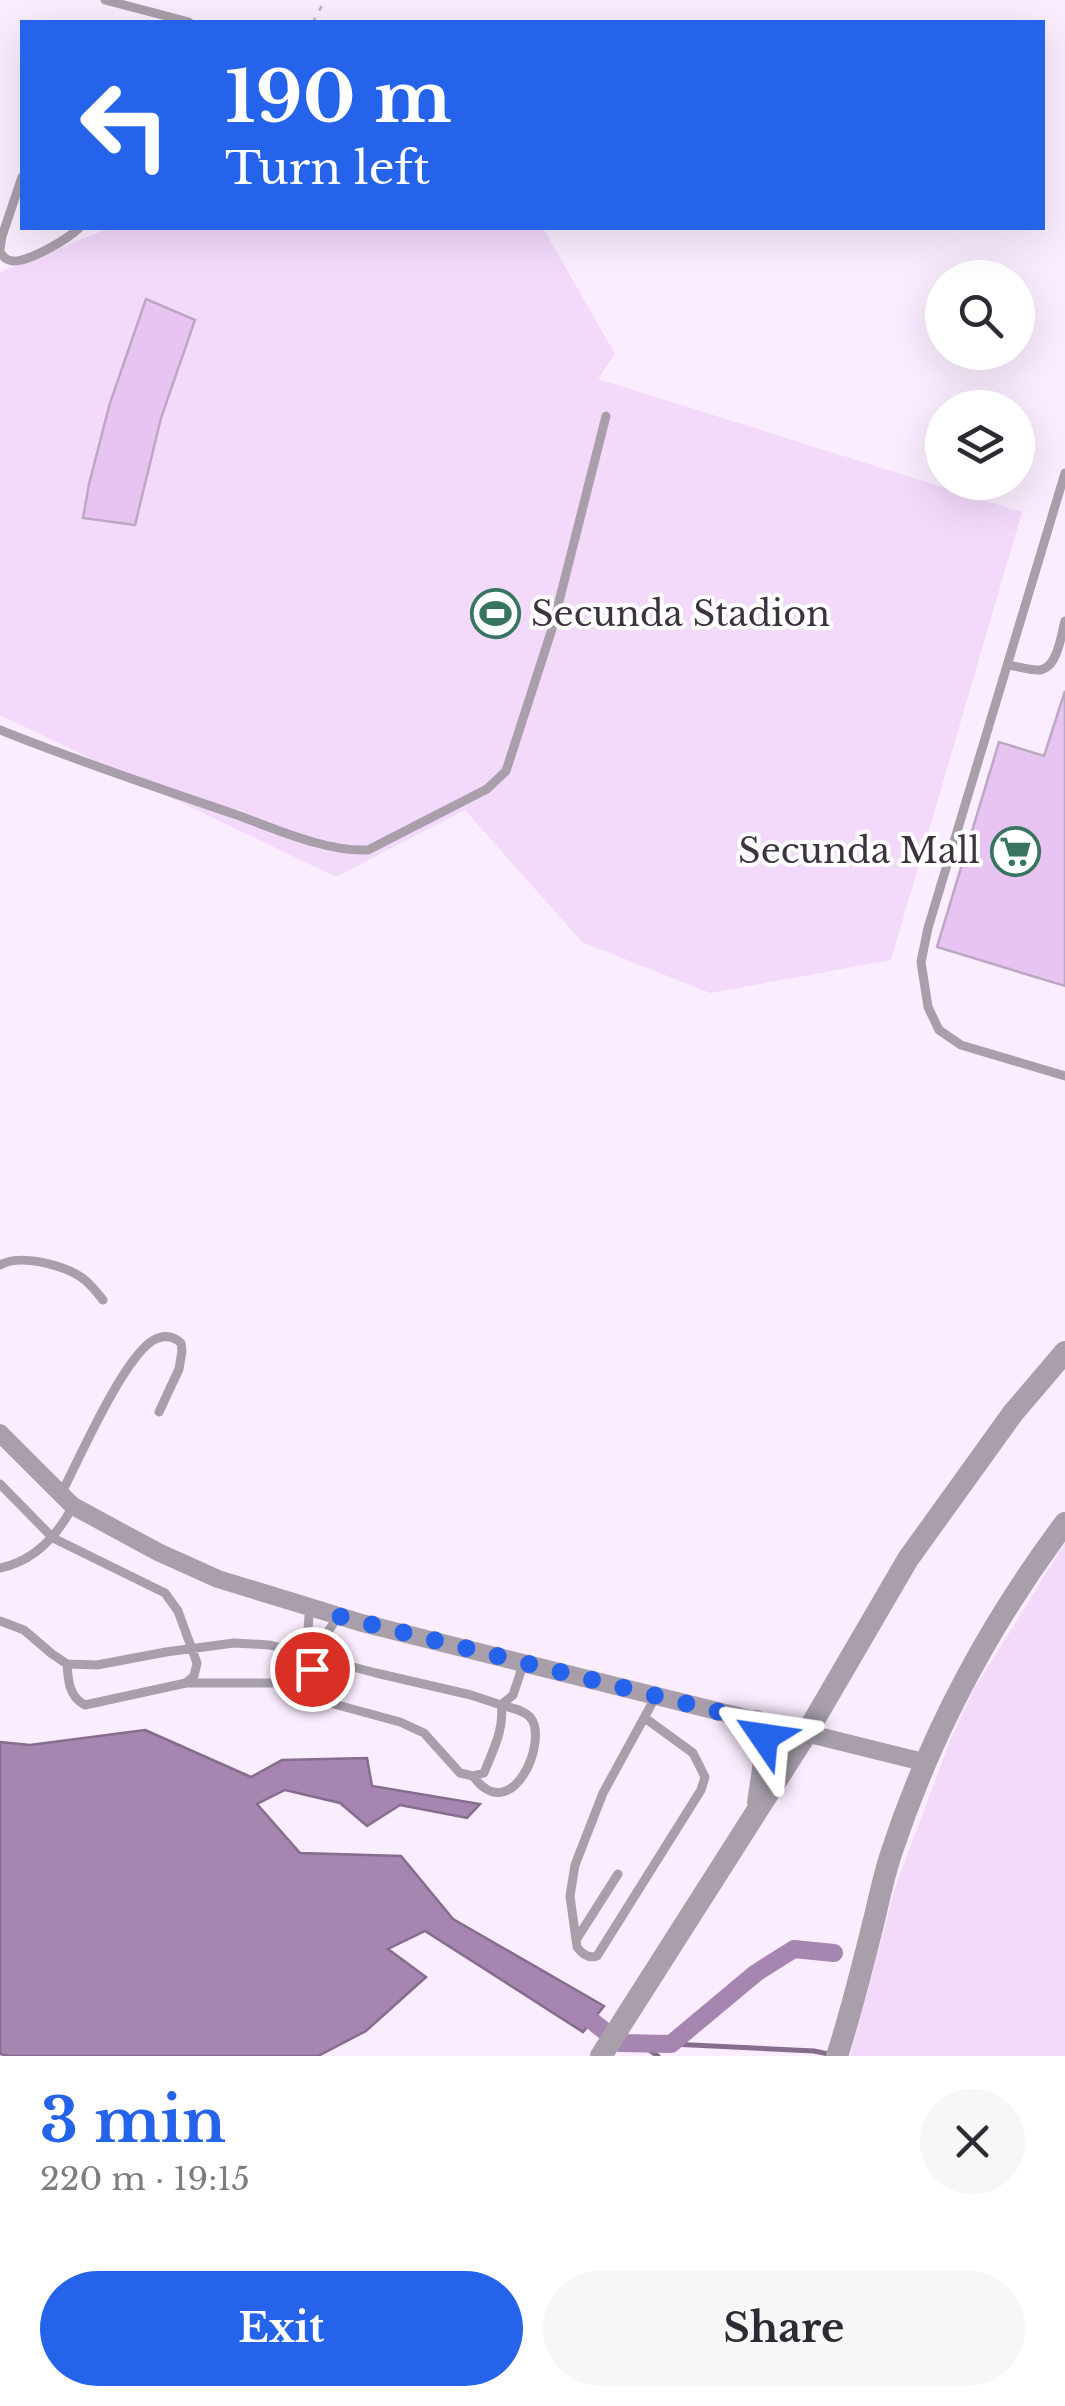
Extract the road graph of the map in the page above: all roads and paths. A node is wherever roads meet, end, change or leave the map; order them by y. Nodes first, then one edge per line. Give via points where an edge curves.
1 (105, 0) edge
2 (181, 20) edge
3 (20, 183) edge
4 (77, 230) edge
5 (1, 235) edge
6 (0, 250) edge
7 (606, 416) dead end
8 (1065, 473) edge
9 (1065, 621) edge
10 (1008, 665) junction
11 (0, 730) edge
12 (1065, 1076) edge
13 (0, 1264) edge
14 (103, 1300) dead end
15 (1065, 1352) edge
16 (160, 1412) dead end
17 (0, 1433) edge
18 (0, 1484) edge
19 (67, 1499) junction
20 (1065, 1523) edge
21 (53, 1538) junction
22 (0, 1568) edge
23 (310, 1607) junction
24 (338, 1616) junction
25 (0, 1621) edge
26 (192, 1649) junction
27 (310, 1656) junction
28 (524, 1662) junction
29 (66, 1664) junction
30 (186, 1683) junction
31 (656, 1696) junction
32 (501, 1705) junction
33 (645, 1718) junction
34 (756, 1721) junction
35 (806, 1734) junction
36 (923, 1762) junction
37 (472, 1776) junction
38 (756, 1812) junction
39 (618, 1874) dead end
40 (576, 1940) junction
41 (605, 2049) edge
42 (839, 2049) edge

1 - 2 lane
3 - 5 lane
4 - 6 lane via 19,260
5 - 6 lane
7 - 11 lane via 514,750 506,771 487,789 368,850 352,851
8 - 10 lane
9 - 10 lane via 1049,666
10 - 12 lane via 921,962 928,1007 940,1030 961,1045
13 - 14 lane via 46,1263 86,1280
15 - 35 street via 908,1559
16 - 19 lane via 180,1362 180,1343 170,1336 144,1348 115,1388
17 - 19 street
18 - 21 lane
19 - 21 lane
19 - 23 street via 218,1579
20 - 36 street via 981,1651
21 - 22 lane via 30,1557
21 - 26 lane via 165,1593
23 - 24 street
23 - 27 lane
24 - 27 lane
24 - 28 street
25 - 29 lane via 24,1630
26 - 27 lane via 234,1642
26 - 29 lane
26 - 30 lane via 198,1662
27 - 30 lane via 272,1683
27 - 32 lane
27 - 37 lane via 316,1684 330,1703 424,1733 460,1773
28 - 31 street
28 - 32 lane
29 - 30 lane via 69,1684 85,1705
31 - 33 lane
31 - 34 street
32 - 37 lane via 500,1731 484,1774
32 - 37 lane via 532,1720 536,1745 518,1786 508,1792 484,1788
33 - 40 lane via 603,1793 575,1865 570,1896
33 - 40 lane via 693,1753 705,1777 701,1790 597,1956 581,1952
34 - 35 street
34 - 38 street via 766,1752
35 - 36 street
35 - 38 street
36 - 42 street via 890,1854
38 - 41 street
39 - 40 lane

